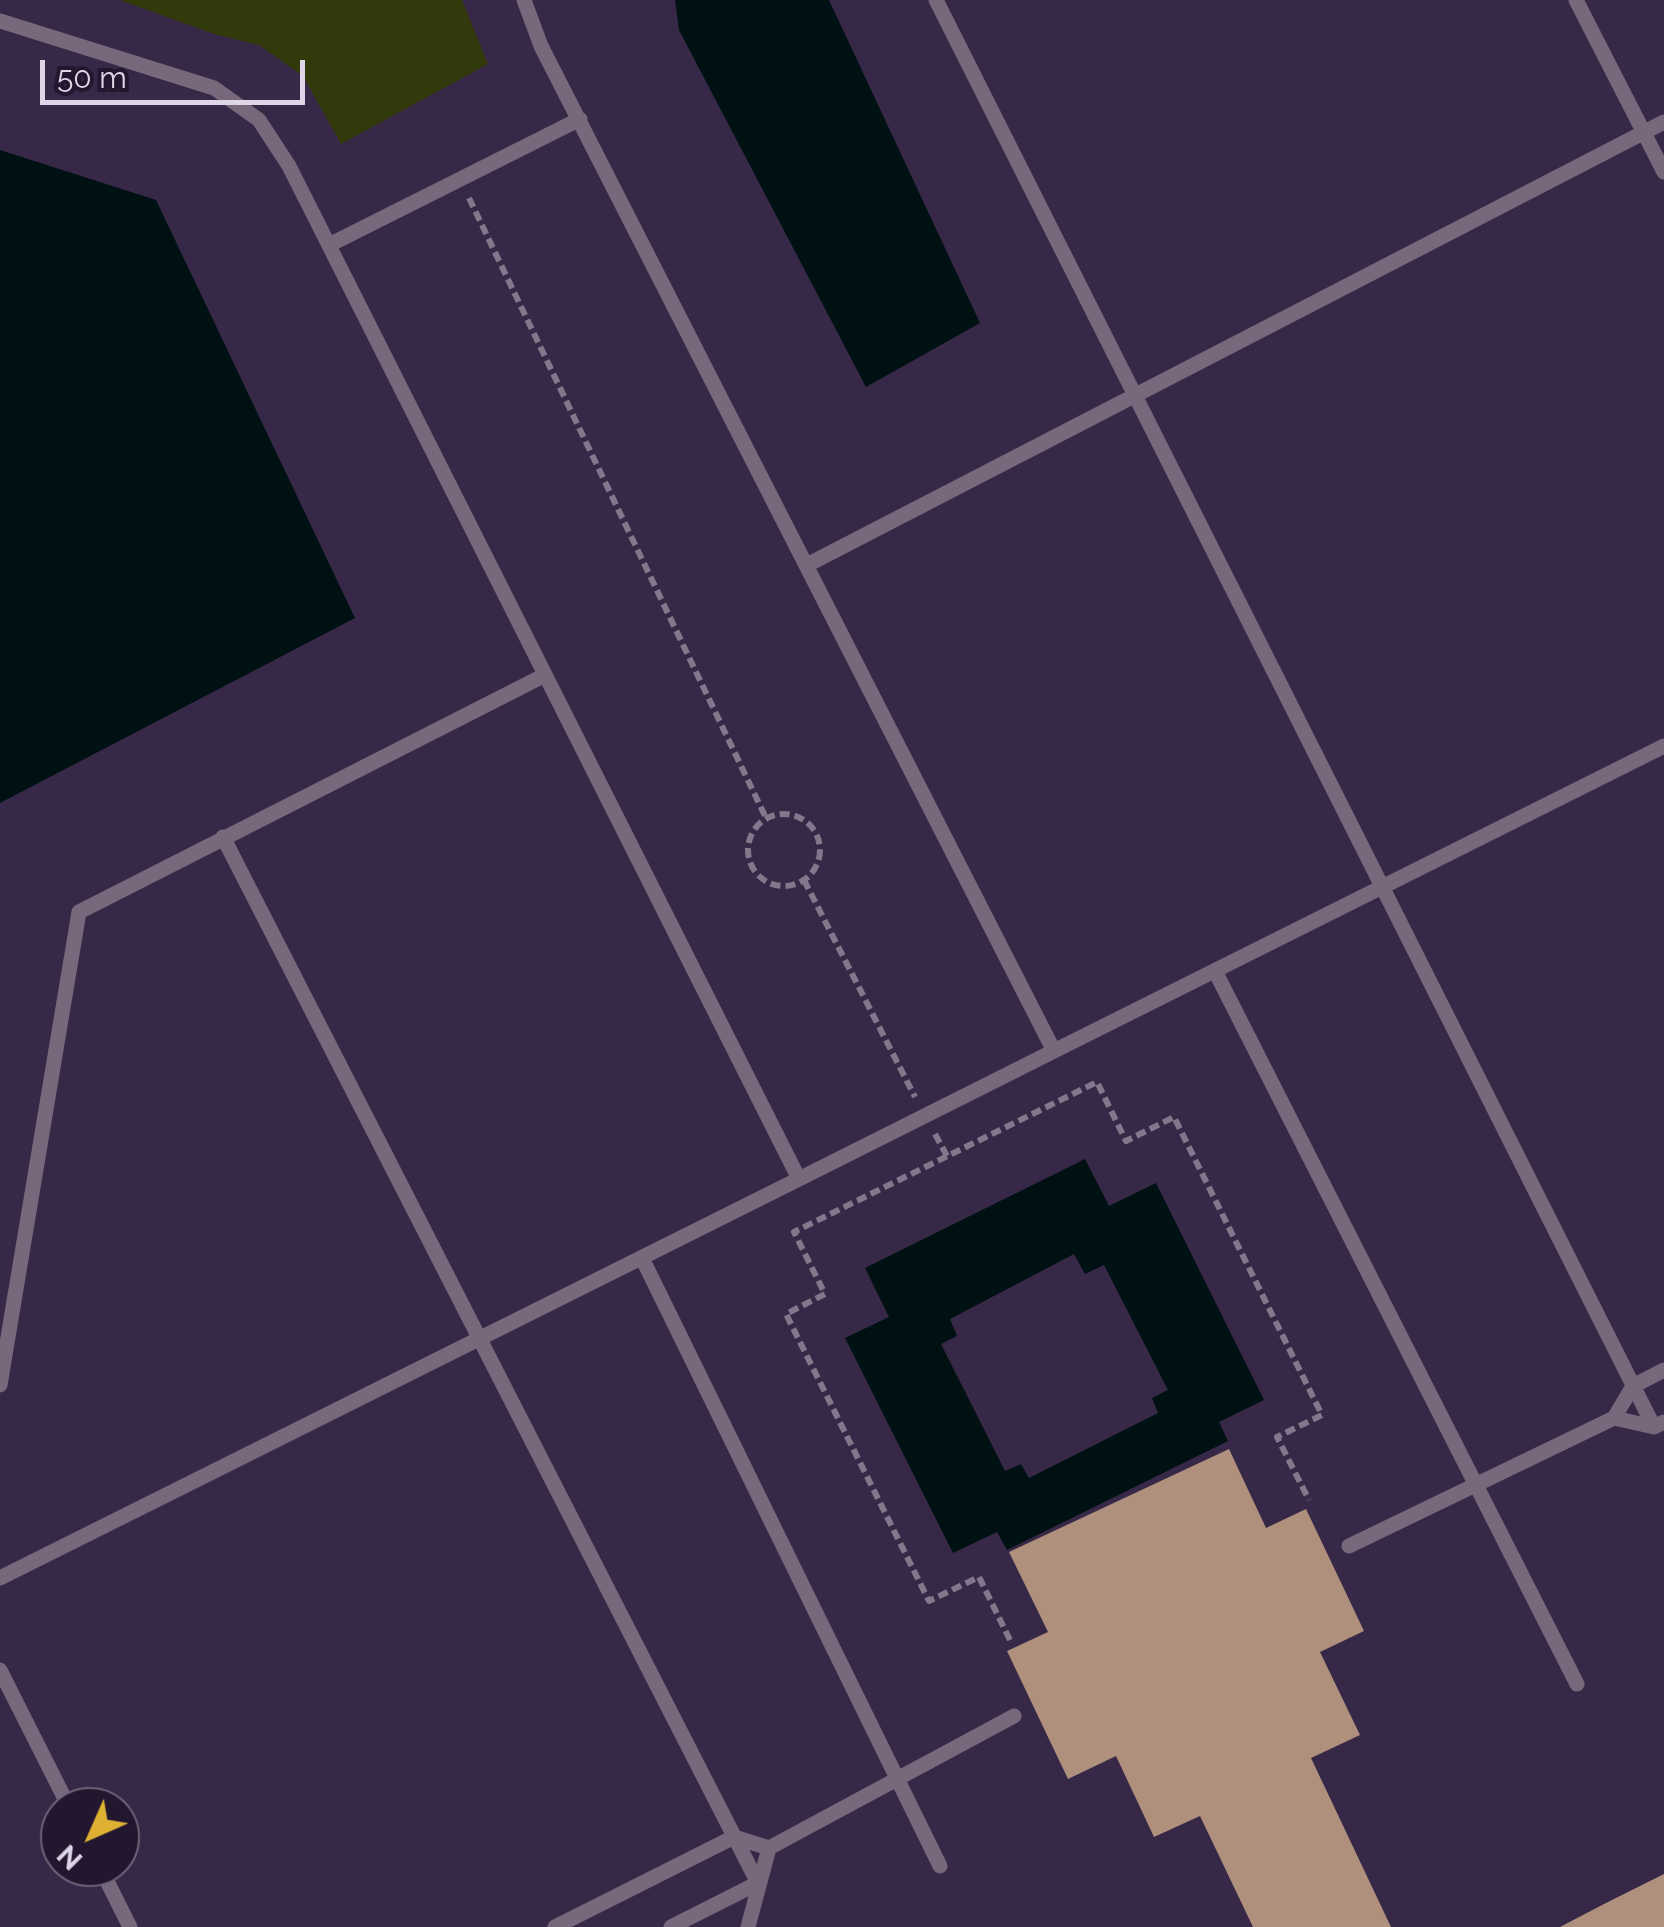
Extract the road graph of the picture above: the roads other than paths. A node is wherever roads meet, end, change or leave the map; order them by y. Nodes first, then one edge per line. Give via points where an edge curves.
1 (524, 0) edge
2 (936, 0) edge
3 (1576, 0) edge
4 (0, 21) edge
5 (580, 119) junction
6 (1664, 122) edge
7 (1644, 132) junction
8 (1664, 172) edge
9 (329, 244) junction
10 (1135, 395) junction
11 (807, 565) junction
12 (546, 675) junction
13 (1664, 746) edge
14 (223, 838) junction
15 (1382, 888) junction
16 (1215, 971) junction
17 (1054, 1051) junction
18 (800, 1178) junction
19 (642, 1258) junction
20 (480, 1338) junction
21 (1664, 1370) edge
22 (0, 1386) edge
23 (1633, 1386) junction
24 (1614, 1418) junction
25 (1659, 1424) edge
26 (1476, 1486) junction
27 (1349, 1546) dead end
28 (0, 1578) edge
29 (0, 1670) edge
30 (1577, 1684) dead end
31 (1014, 1716) dead end
32 (898, 1779) junction
33 (60, 1787) edge
34 (734, 1837) junction
35 (769, 1848) junction
36 (940, 1866) dead end
37 (758, 1884) junction
38 (110, 1887) edge
39 (130, 1927) edge
40 (554, 1927) edge
41 (671, 1927) edge
42 (748, 1927) edge

1 - 5 lane
2 - 10 lane
3 - 7 lane
4 - 9 lane via 214,88 259,120
5 - 9 lane
5 - 11 lane
6 - 7 lane
7 - 8 lane
7 - 10 lane
9 - 12 lane
10 - 11 lane
10 - 15 lane
11 - 17 lane
12 - 14 lane
12 - 18 lane
13 - 15 lane
14 - 20 lane
14 - 22 lane via 79,912
15 - 16 lane
15 - 23 lane
16 - 17 lane
16 - 26 lane
17 - 18 lane
18 - 19 lane
19 - 20 lane
19 - 32 lane
20 - 28 lane
20 - 34 lane
21 - 23 lane
23 - 24 lane
23 - 25 lane
24 - 25 lane
24 - 26 lane
26 - 27 lane
26 - 30 lane
29 - 33 lane
31 - 32 lane
32 - 35 lane
32 - 36 lane
34 - 35 lane
34 - 37 lane
34 - 40 lane
35 - 37 lane
37 - 41 lane
37 - 42 lane
38 - 39 lane

